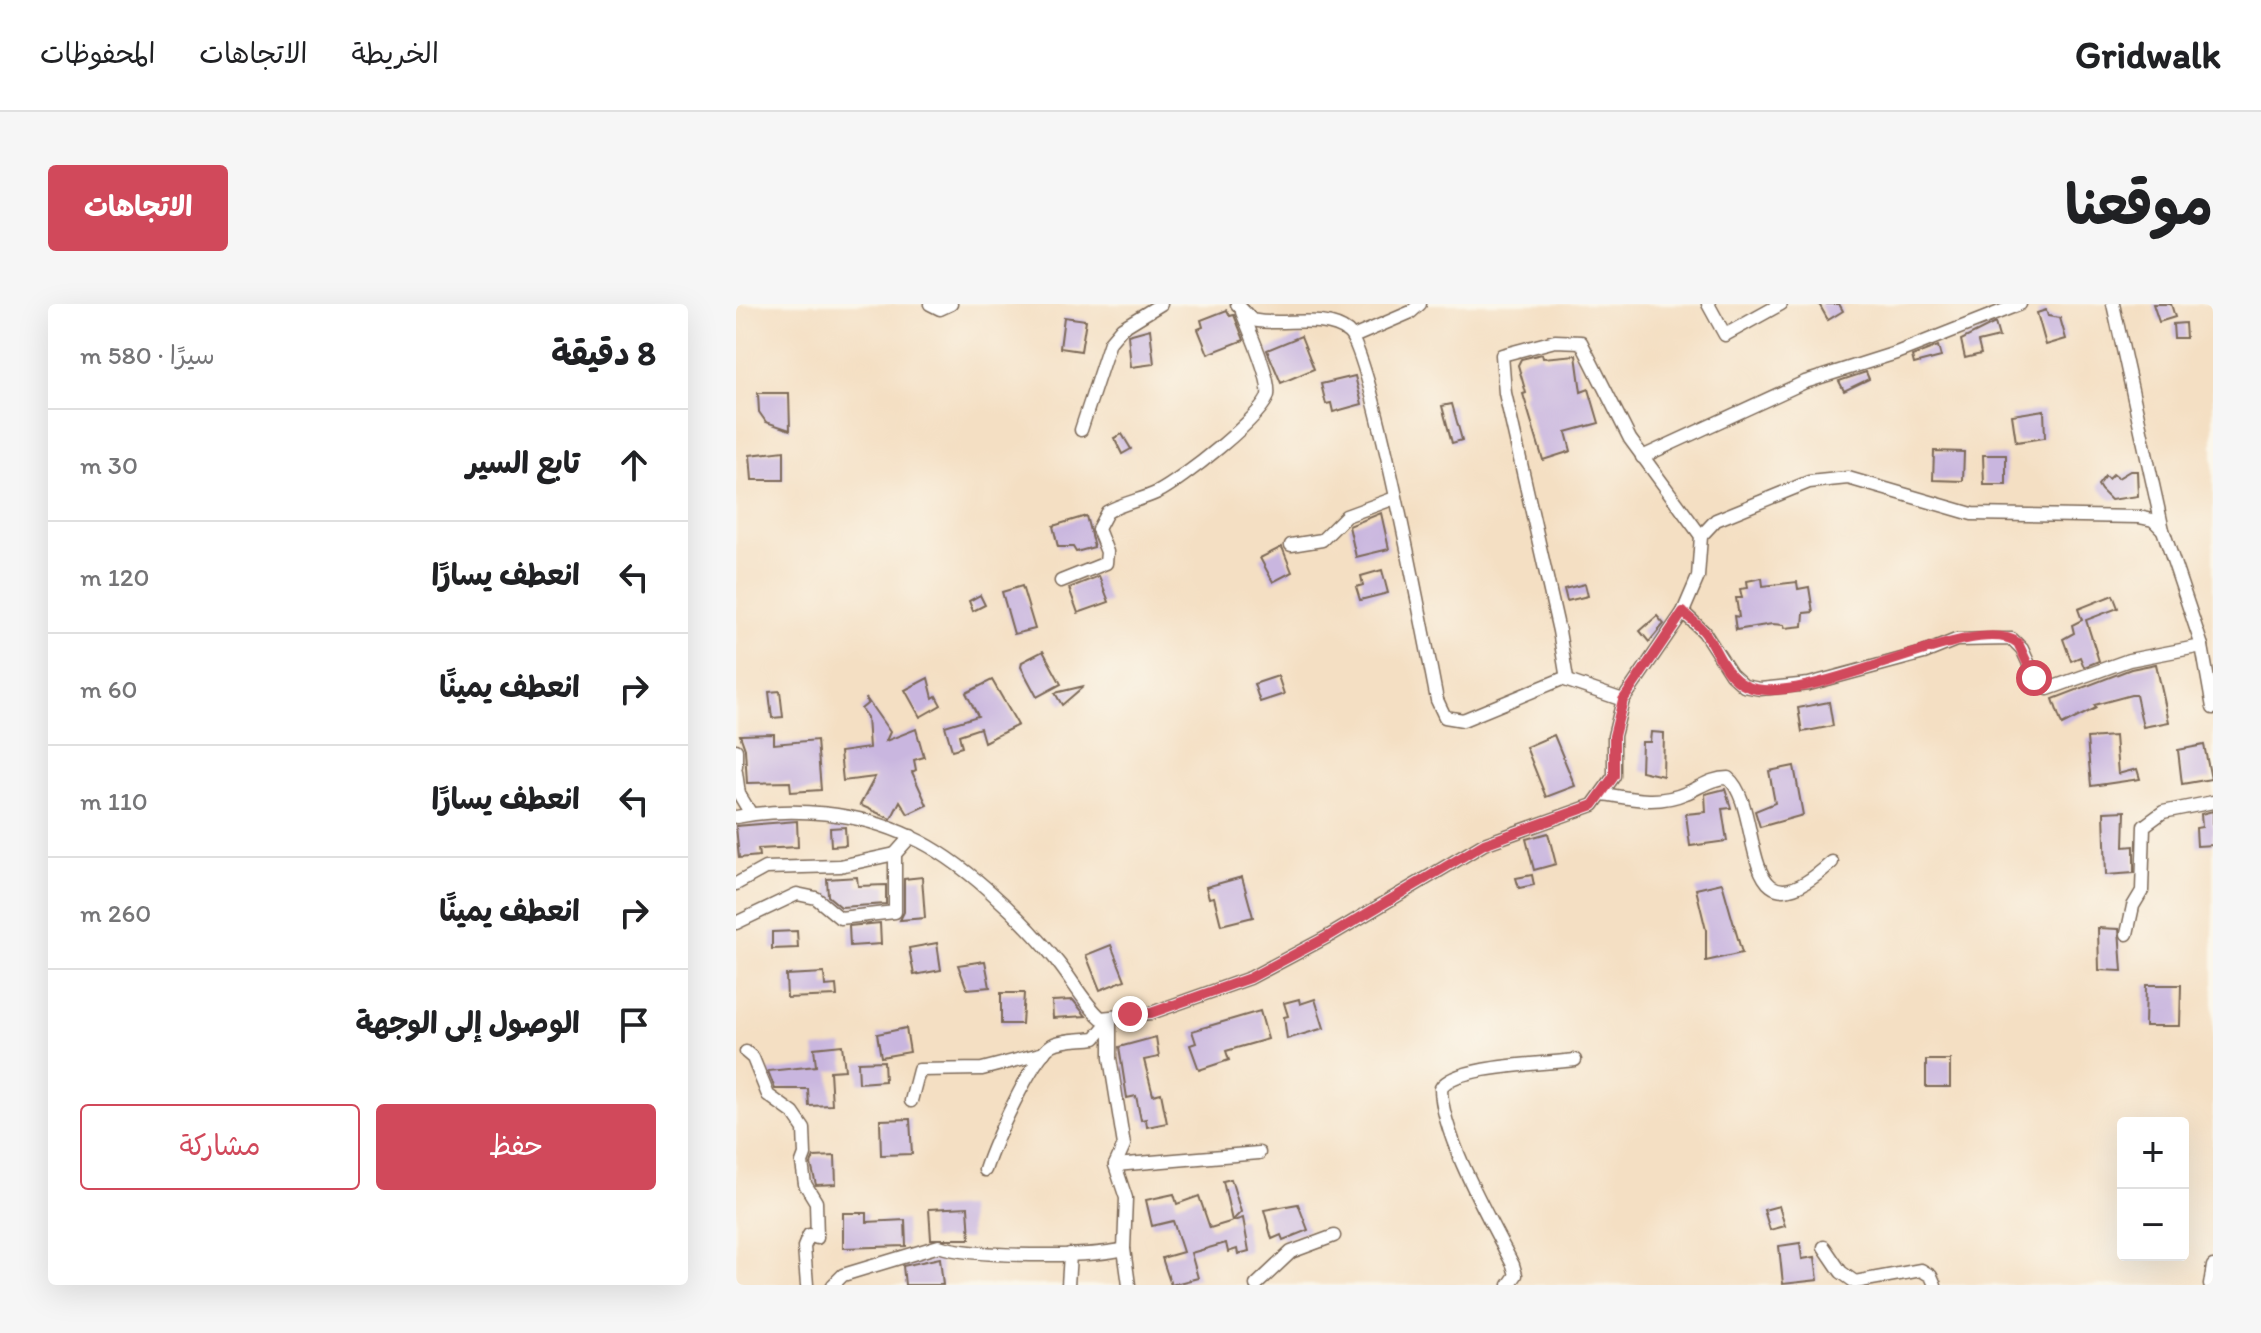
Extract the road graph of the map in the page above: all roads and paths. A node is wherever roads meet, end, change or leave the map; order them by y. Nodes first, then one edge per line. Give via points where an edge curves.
1 (930, 304) edge
2 (951, 304) edge
3 (1161, 304) edge
4 (1420, 304) edge
5 (1708, 304) edge
6 (1781, 304) edge
7 (2020, 304) edge
8 (2113, 304) edge
9 (1240, 308) edge
10 (1353, 337) junction
11 (1081, 430) dead end
12 (1642, 457) junction
13 (1395, 498) junction
14 (2163, 530) junction
15 (1701, 536) junction
16 (1291, 545) dead end
17 (1061, 581) dead end
18 (1683, 612) junction
19 (2202, 646) junction
20 (2209, 662) edge
21 (1567, 679) junction
22 (1623, 700) junction
23 (2213, 708) edge
24 (736, 750) edge
25 (736, 766) edge
26 (736, 772) edge
27 (1604, 794) junction
28 (2213, 802) edge
29 (751, 814) junction
30 (736, 817) edge
31 (911, 836) junction
32 (895, 854) junction
33 (1832, 862) dead end
34 (736, 884) edge
35 (736, 923) edge
36 (2127, 934) dead end
37 (1110, 1018) junction
38 (746, 1052) dead end
39 (1044, 1053) junction
40 (1575, 1060) dead end
41 (911, 1101) dead end
42 (1259, 1153) dead end
43 (1115, 1165) junction
44 (985, 1170) dead end
45 (1334, 1236) dead end
46 (1824, 1247) dead end
47 (1124, 1249) junction
48 (1070, 1254) junction
49 (2213, 1266) edge
50 (807, 1285) edge
51 (833, 1285) edge
52 (1068, 1285) edge
53 (1129, 1285) edge
54 (1256, 1285) edge
55 (1509, 1285) edge
56 (1935, 1285) edge
57 (2210, 1285) edge

1 - 2 street via 940,309
3 - 11 street via 1122,328 1110,342
4 - 10 street
5 - 6 street via 1725,335
7 - 12 street via 1805,382
8 - 14 street
9 - 10 street via 1264,322 1337,325
9 - 17 street via 1267,386 1266,401 1187,474 1107,512 1098,529 1106,563
10 - 13 street
12 - 15 street
12 - 21 street via 1581,342 1555,341 1502,355 1505,393
13 - 16 street via 1346,516 1322,540
13 - 21 street via 1437,700 1445,717 1463,720
14 - 15 street via 2153,520 2139,517 1972,514 1848,478 1809,482 1742,508 1716,520
14 - 19 street
15 - 18 street via 1698,577
18 - 19 street via 1704,632 1731,674 1744,686 1760,689 1809,684 1961,639 2012,639 2038,684 2048,689 2129,660
18 - 22 street
19 - 20 street
20 - 23 street
21 - 22 street
22 - 27 street via 1614,736 1614,776
24 - 25 street
26 - 29 street via 739,794
27 - 33 street via 1643,802 1728,778 1742,798 1755,861 1774,886 1801,885
27 - 37 street via 1593,805 1484,844 1250,978 1151,1013
28 - 36 street via 2163,812 2144,826 2142,891
29 - 30 street
29 - 31 street via 832,815
31 - 32 street
31 - 37 street via 1022,923 1090,1008 1101,1018
32 - 34 street via 840,866 765,868
32 - 35 street via 897,904 892,914 840,918 816,898 797,894
37 - 39 street via 1095,1038 1058,1043
37 - 43 street via 1110,1058 1124,1145
38 - 50 street via 768,1095 793,1113 804,1129 803,1172 816,1202 817,1238 809,1235 804,1247
39 - 41 street via 982,1069 919,1070
39 - 44 street via 994,1140
40 - 55 street via 1469,1072 1449,1078 1441,1088 1458,1149 1513,1265 1516,1275
42 - 43 street
43 - 47 street via 1126,1198
45 - 54 street via 1291,1252
46 - 56 street via 1855,1282 1921,1270
47 - 48 street
47 - 53 street
48 - 51 street via 954,1251 939,1246 843,1275
48 - 52 street
49 - 57 street

